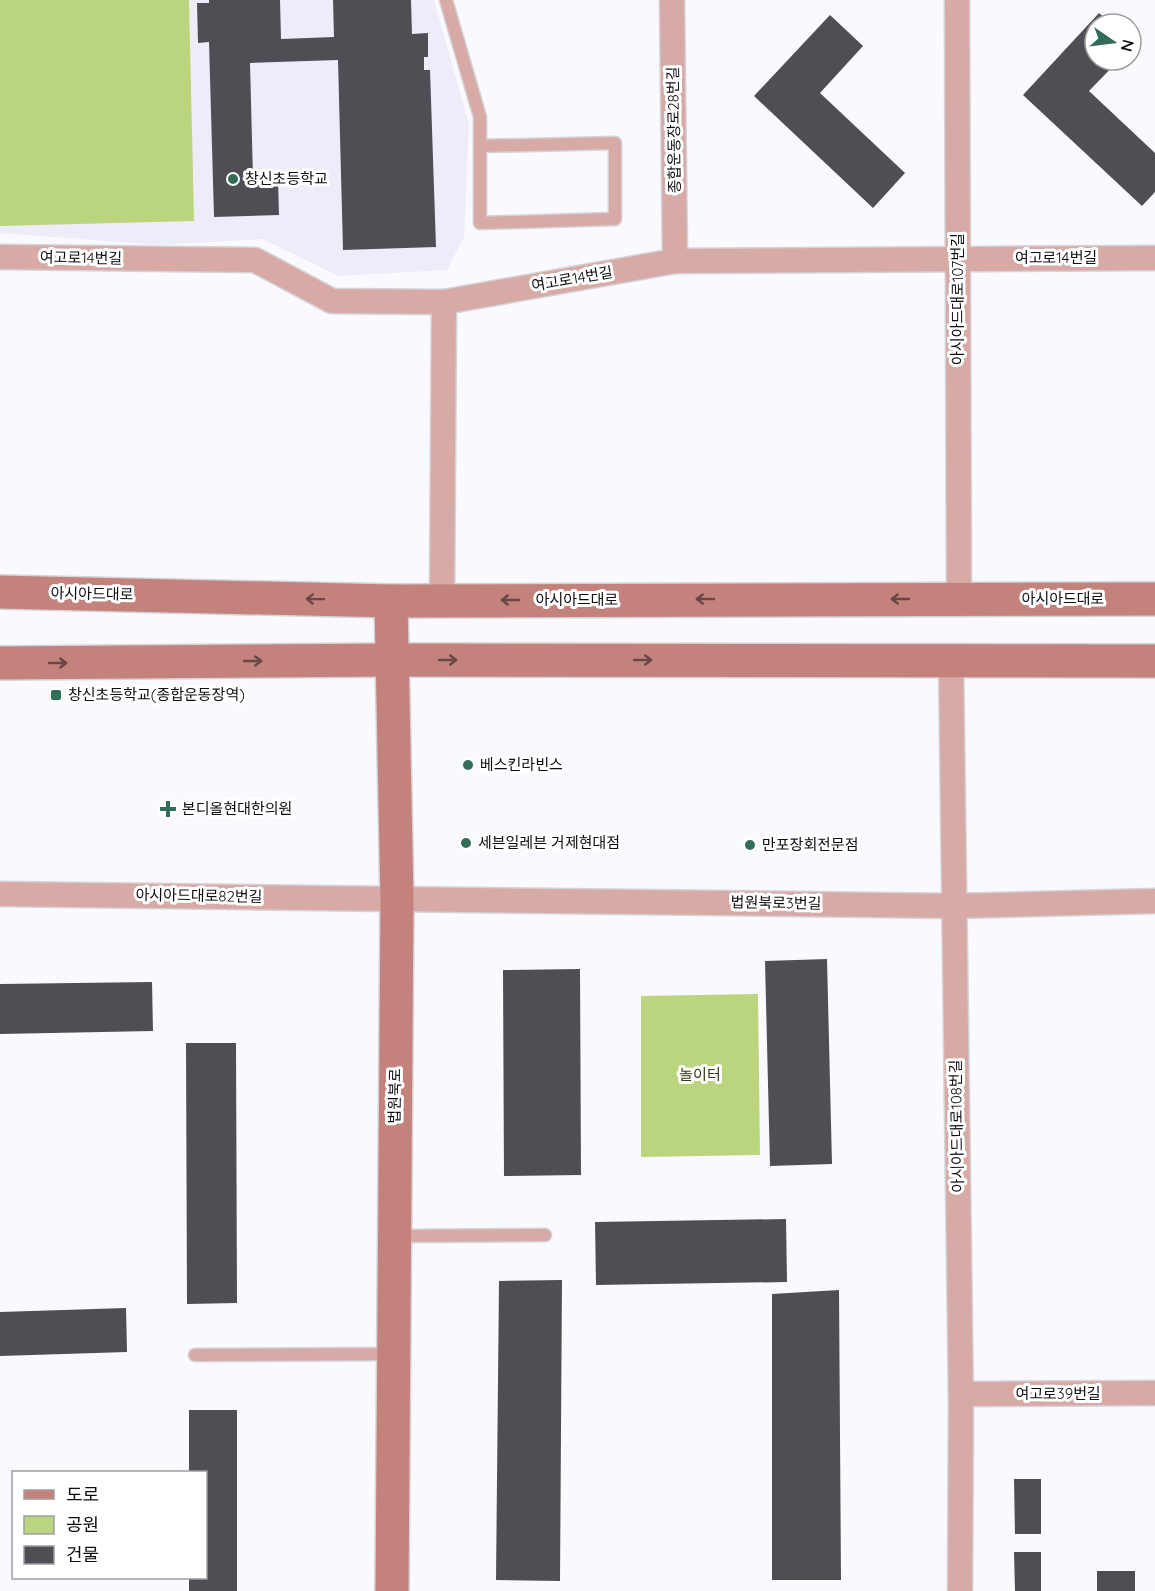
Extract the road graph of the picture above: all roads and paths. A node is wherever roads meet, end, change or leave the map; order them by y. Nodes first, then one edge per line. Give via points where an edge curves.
1 (446, 0) edge
2 (672, 0) edge
3 (957, 0) edge
4 (480, 146) junction
5 (0, 257) edge
6 (1155, 258) edge
7 (958, 259) junction
8 (675, 261) junction
9 (444, 302) junction
10 (0, 592) edge
11 (959, 599) junction
12 (1155, 599) edge
13 (442, 600) junction
14 (391, 601) junction
15 (393, 660) junction
16 (951, 661) junction
17 (1155, 661) edge
18 (0, 663) edge
19 (0, 894) edge
20 (397, 899) junction
21 (1155, 902) edge
22 (954, 906) junction
23 (545, 1235) dead end
24 (394, 1236) junction
25 (394, 1354) junction
26 (195, 1355) dead end
27 (1155, 1393) edge
28 (961, 1394) junction
29 (392, 1591) edge
30 (960, 1591) edge

1 - 4 lane via 480,117
2 - 8 street, 종합운동장로28번길
3 - 7 street, 아시아드대로107번길
4 - 4 lane via 480,223 615,219 615,143
5 - 9 street, 여고로14번길 via 255,260 332,301
6 - 7 street, 여고로14번길
7 - 8 street, 여고로14번길
7 - 11 street, 아시아드대로107번길
8 - 9 street, 여고로14번길
9 - 13 street
14 -> 10 main road, 아시아드대로
11 - 12 main road, 아시아드대로
11 -> 13 main road, 아시아드대로
13 - 14 main road, 아시아드대로
14 - 15 main road, 법원북로
15 -> 16 main road
18 -> 15 main road
15 - 20 main road, 법원북로
16 - 17 main road
16 - 22 street, 아시아드대로108번길
19 - 20 street, 아시아드대로82번길
20 - 22 street, 법원북로3번길
20 - 24 main road, 법원북로
21 - 22 street, 법원북로3번길
22 - 28 street, 아시아드대로108번길
23 - 24 lane
24 - 25 main road, 법원북로
25 - 26 lane
25 - 29 main road, 법원북로
27 - 28 street, 여고로39번길
28 - 30 street, 아시아드대로108번길

